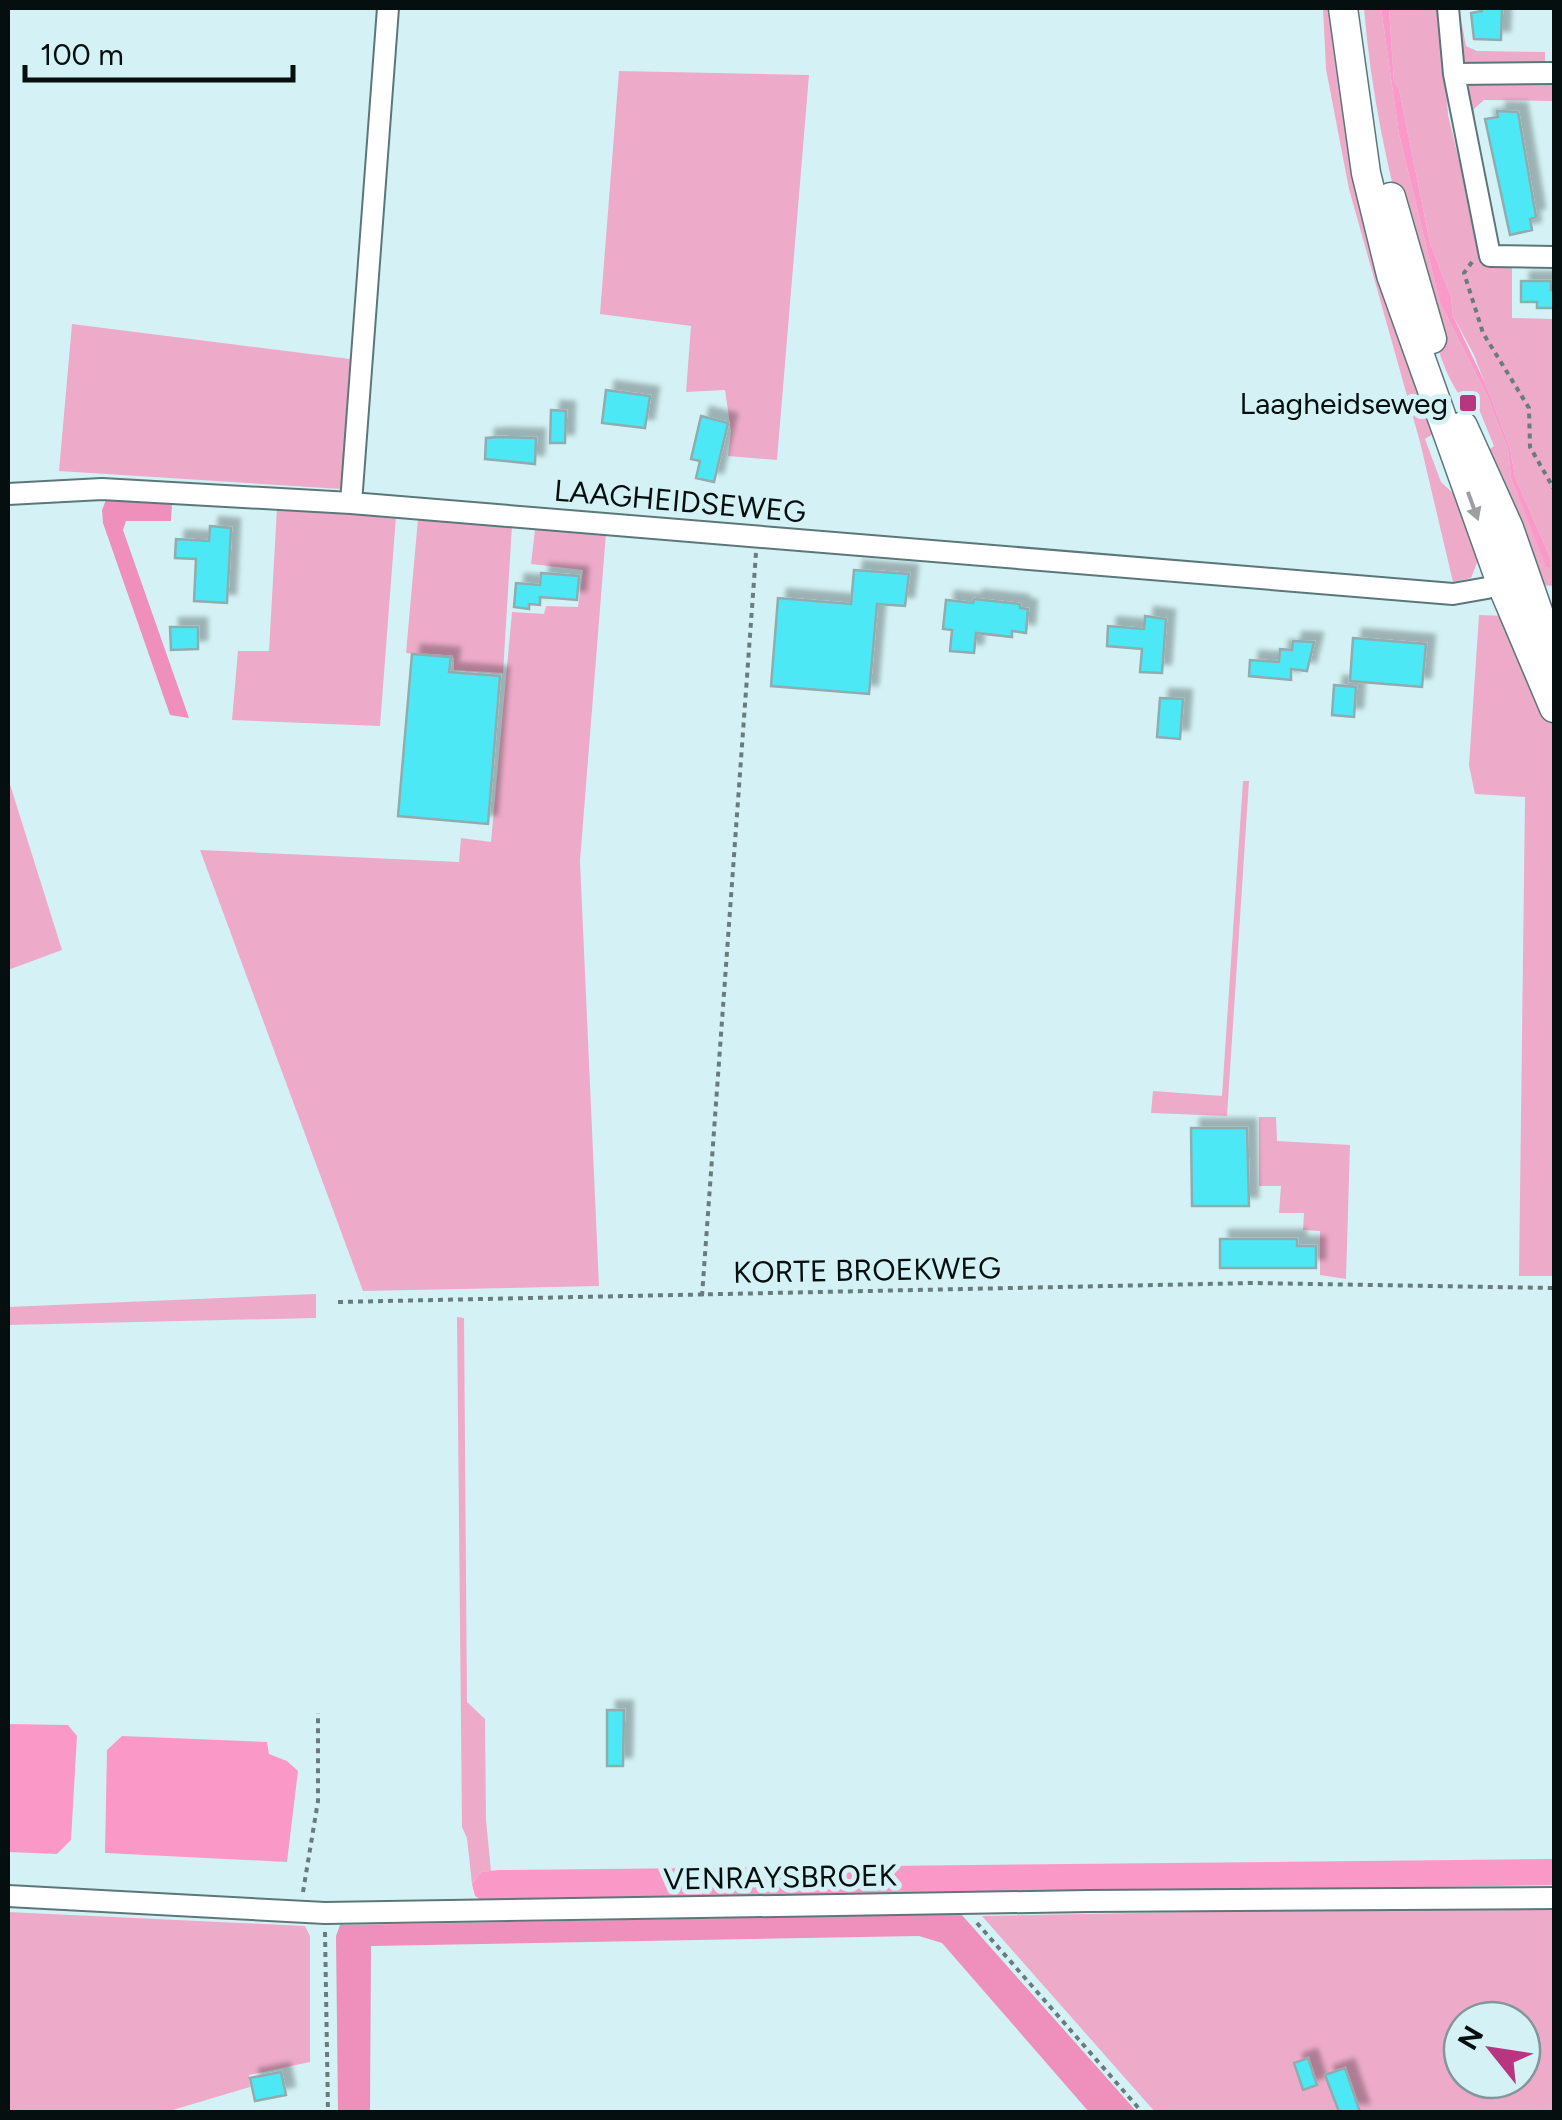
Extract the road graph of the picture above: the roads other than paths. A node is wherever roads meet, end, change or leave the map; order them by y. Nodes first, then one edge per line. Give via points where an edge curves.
1 (388, 8) edge
2 (1343, 8) edge
3 (1360, 8) edge
4 (1448, 8) edge
5 (1454, 74) junction
6 (1554, 74) edge
7 (1554, 257) edge
8 (8, 494) edge
9 (351, 504) junction
10 (1512, 578) junction
11 (1554, 656) edge
12 (1554, 708) edge
13 (8, 1896) edge
14 (1554, 1898) edge

1 - 9 street
2 -> 10 street via 1366,173 1391,275
3 - 10 street via 1383,170 1439,365 1510,528
4 - 5 street
5 - 6 street
5 - 7 street via 1490,256
8 - 9 street, LAAGHEIDSEWEG via 102,489
9 - 10 street, LAAGHEIDSEWEG via 1453,594
10 - 11 street
10 - 12 street
13 - 14 street, VENRAYSBROEK via 325,1913

